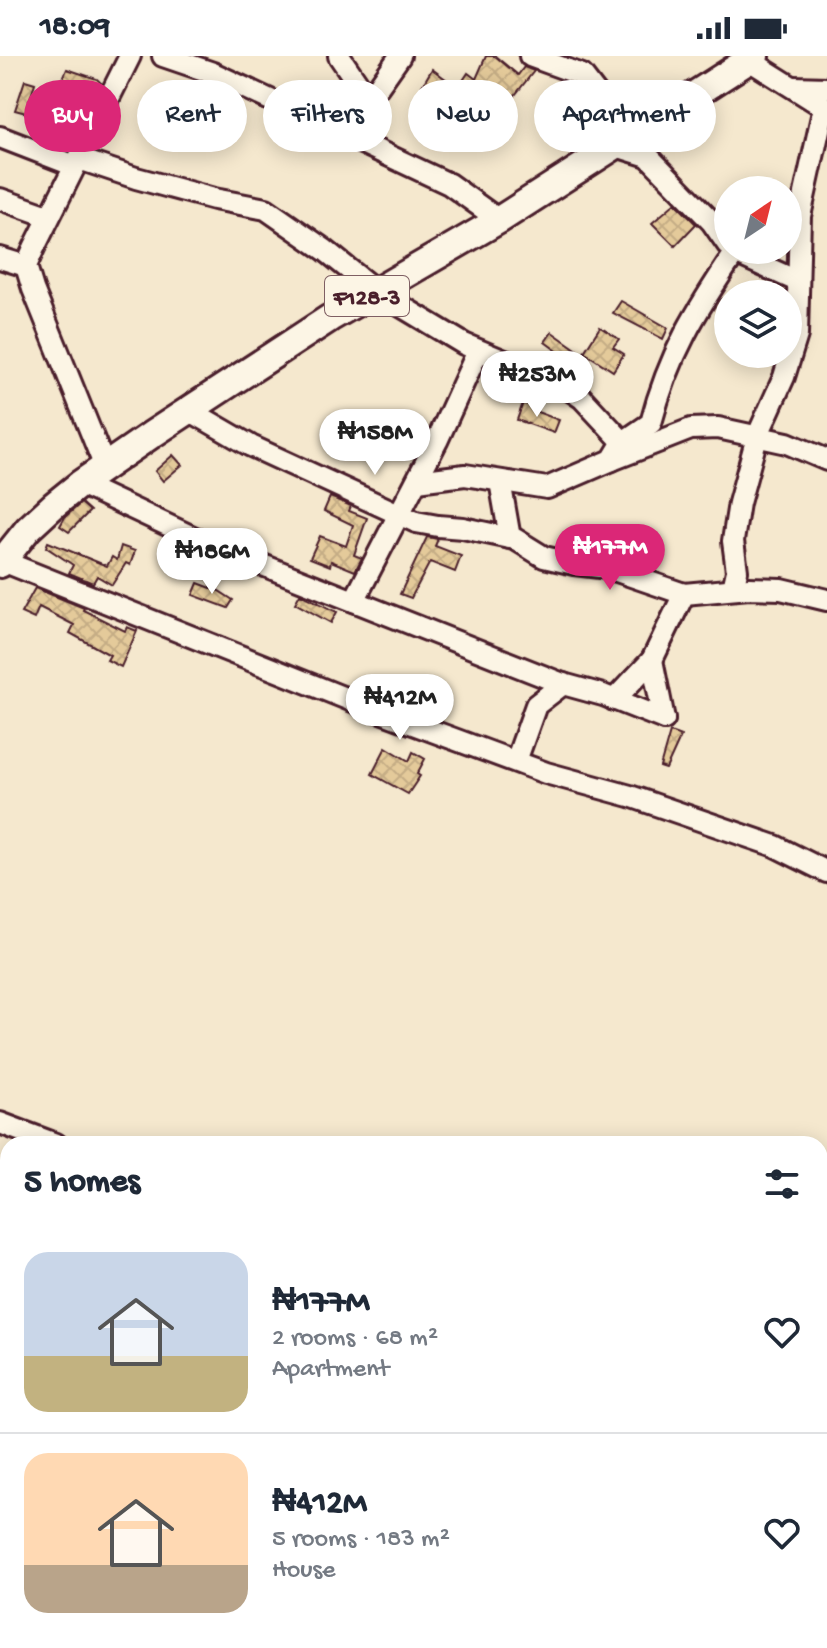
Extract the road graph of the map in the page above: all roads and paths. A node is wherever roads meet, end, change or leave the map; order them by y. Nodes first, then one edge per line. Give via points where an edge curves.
1 (130, 56) edge
2 (163, 56) edge
3 (339, 56) edge
4 (400, 56) edge
5 (530, 56) edge
6 (751, 57) edge
7 (356, 80) edge
8 (383, 80) edge
9 (585, 80) edge
10 (716, 80) edge
11 (263, 96) edge
12 (826, 102) edge
13 (0, 137) edge
14 (382, 152) edge
15 (606, 152) edge
16 (641, 152) edge
17 (77, 163) junction
18 (0, 199) edge
19 (48, 216) junction
20 (499, 220) junction
21 (714, 225) edge
22 (0, 258) edge
23 (723, 264) edge
24 (762, 264) edge
25 (26, 266) junction
26 (795, 280) edge
27 (797, 280) edge
28 (376, 291) junction
29 (478, 351) junction
30 (787, 368) edge
31 (189, 410) junction
32 (757, 437) junction
33 (618, 451) junction
34 (827, 460) edge
35 (105, 467) junction
36 (417, 481) junction
37 (500, 481) junction
38 (80, 484) junction
39 (400, 514) junction
40 (510, 538) junction
41 (1, 562) edge
42 (733, 589) junction
43 (684, 594) junction
44 (827, 600) edge
45 (354, 601) junction
46 (652, 660) junction
47 (523, 668) junction
48 (563, 684) junction
49 (614, 700) junction
50 (536, 705) junction
51 (516, 761) junction
52 (827, 872) edge
53 (0, 1123) edge
54 (35, 1136) edge

1 - 17 street
2 - 11 street
3 - 7 street
4 - 8 street
5 - 9 street
6 - 10 main road, F128-3
6 - 12 street
12 - 27 street via 800,216
13 - 17 street
14 - 20 street via 449,184
15 - 20 main road, F128-3
16 - 21 street
17 - 19 street
17 - 28 street via 266,209
18 - 19 street
19 - 25 street
20 - 28 main road, F128-3
22 - 25 street
23 - 33 street via 690,320 651,423
24 - 26 street
25 - 35 street
28 - 29 street
28 - 31 main road, F128-3
29 - 33 street via 582,398
29 - 36 street
30 - 32 street
31 - 35 main road, F128-3
31 - 39 street via 251,446
32 - 33 street via 718,428 691,429
32 - 34 street
32 - 42 street via 739,503
33 - 37 street via 547,488
35 - 38 main road, F128-3
36 - 37 street via 465,475
36 - 39 street
37 - 40 street
38 - 41 main road, F128-3 via 28,529
38 - 45 street via 197,539
39 - 40 street via 416,522
39 - 45 street
40 - 43 street via 544,557 608,568
41 - 51 street
42 - 43 street
42 - 44 street via 781,589
43 - 46 street
45 - 47 street
46 - 49 street
46 - 49 street via 664,719
47 - 48 street
47 - 50 street
48 - 49 street
48 - 50 street
50 - 51 street
51 - 52 street via 775,846
53 - 54 street

